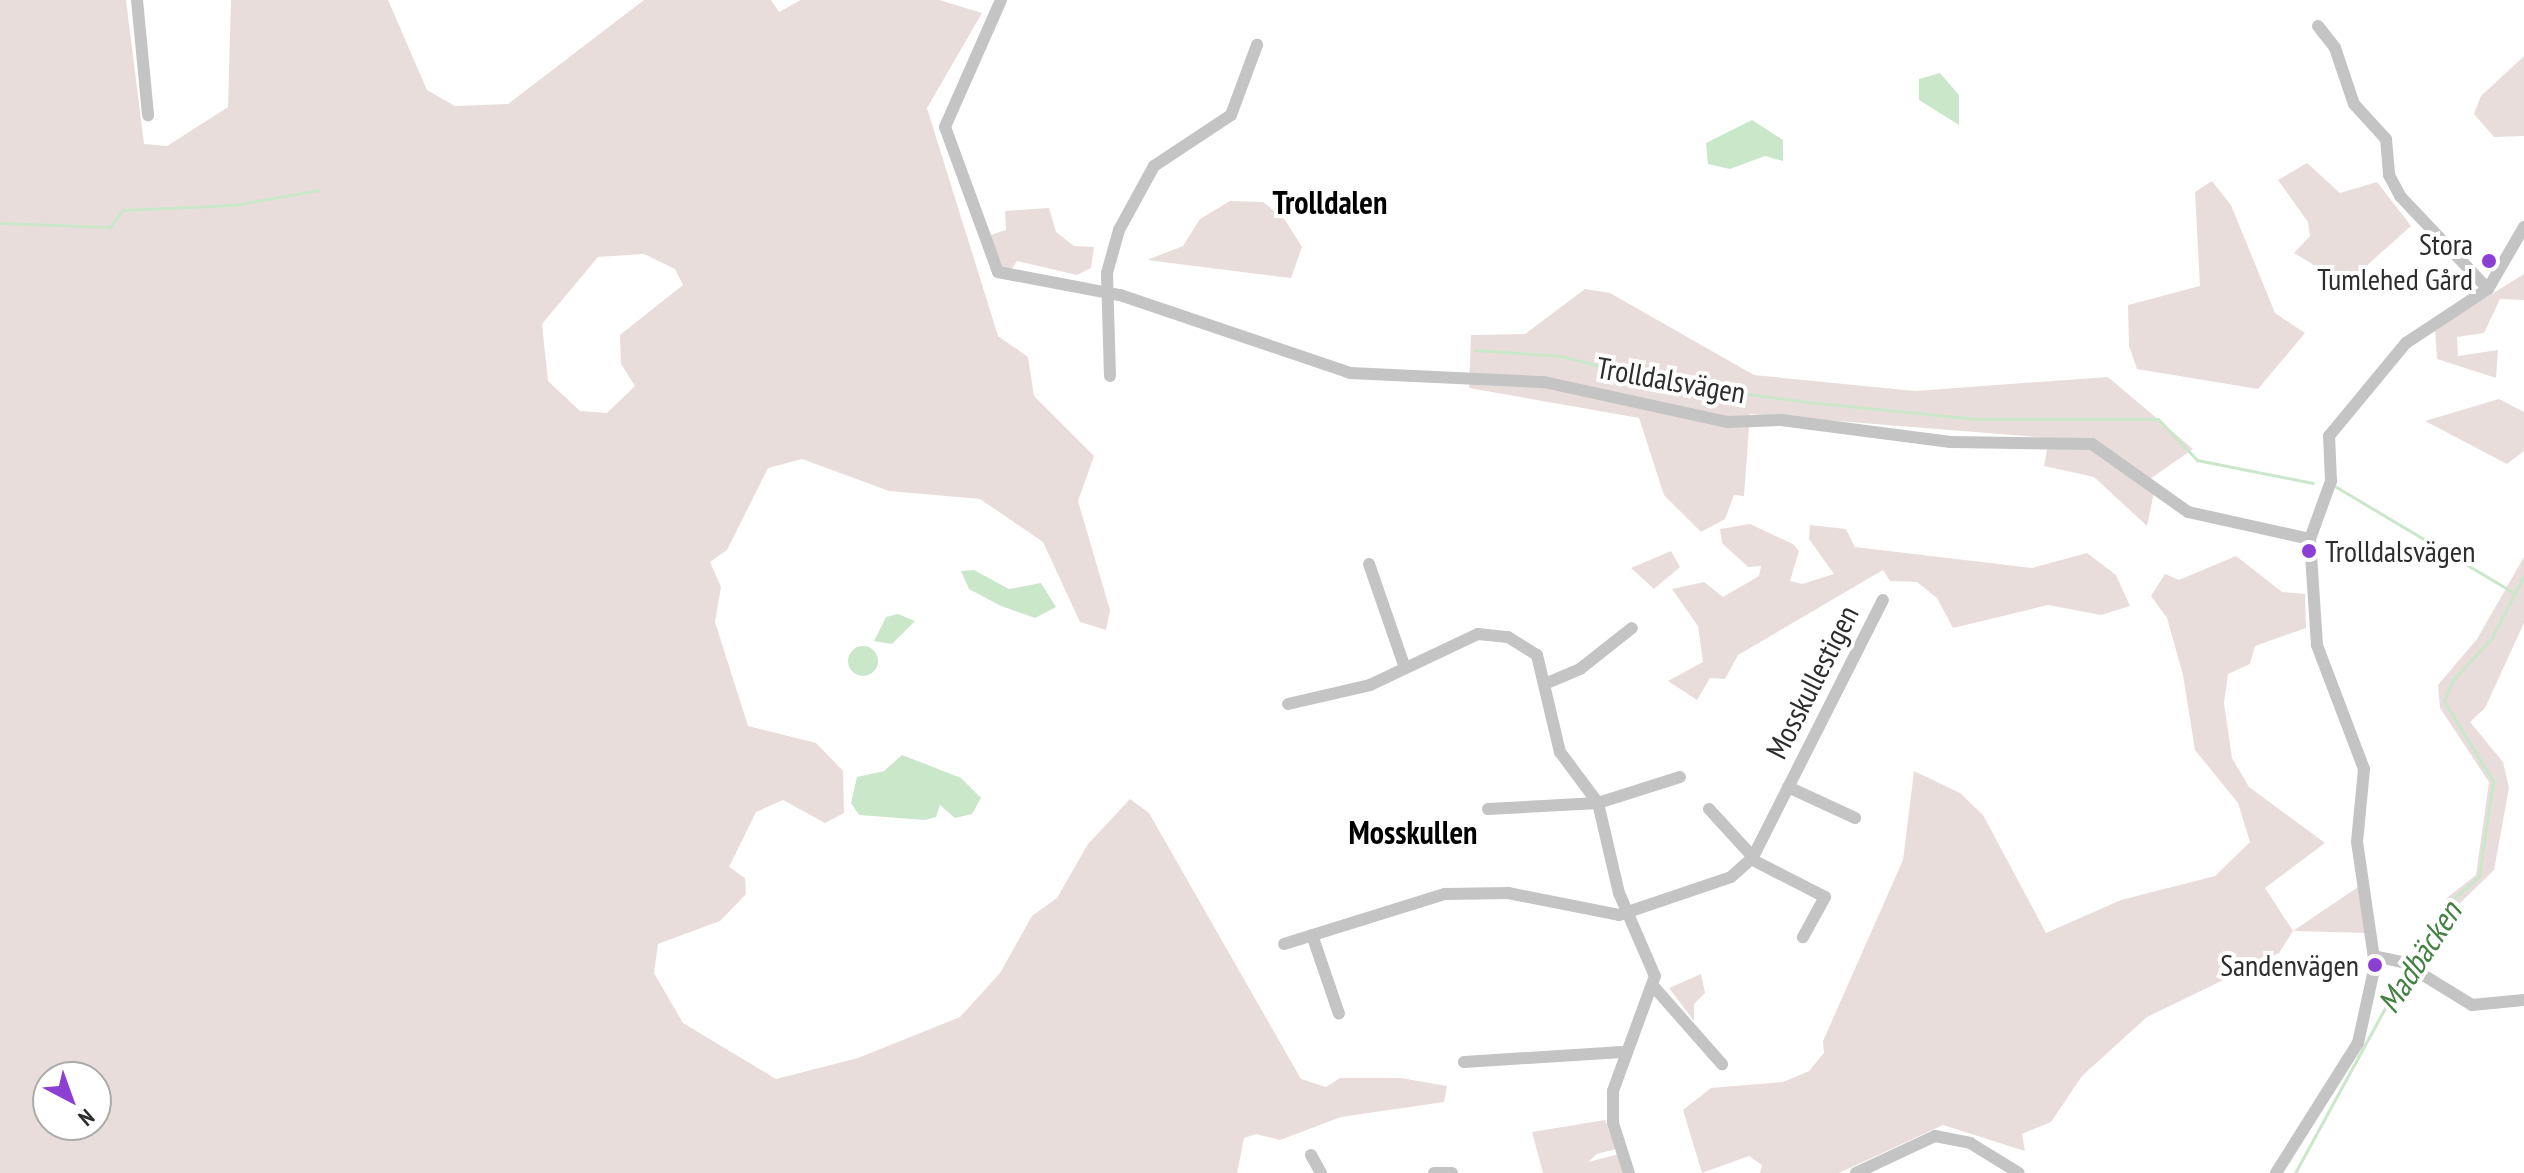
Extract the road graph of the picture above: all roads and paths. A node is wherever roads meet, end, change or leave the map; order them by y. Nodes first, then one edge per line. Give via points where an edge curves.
1 (137, 0) edge
2 (1001, 0) edge
3 (2318, 26) dead end
4 (1257, 45) dead end
5 (148, 115) dead end
6 (2524, 227) edge
7 (2488, 289) junction
8 (1106, 291) junction
9 (1110, 376) dead end
10 (2310, 539) junction
11 (1369, 564) dead end
12 (1883, 600) dead end
13 (1632, 628) dead end
14 (1404, 665) junction
15 (1547, 683) junction
16 (1288, 704) dead end
17 (1680, 777) dead end
18 (1788, 787) junction
19 (1598, 803) junction
20 (1488, 809) dead end
21 (1709, 809) dead end
22 (1855, 818) dead end
23 (1752, 858) junction
24 (1626, 913) junction
25 (1312, 935) junction
26 (1803, 937) dead end
27 (1284, 944) dead end
28 (2374, 956) junction
29 (1654, 987) junction
30 (2524, 1000) edge
31 (1339, 1014) dead end
32 (1622, 1052) junction
33 (1464, 1062) dead end
34 (1722, 1064) dead end
35 (1311, 1155) dead end
36 (1321, 1173) edge
37 (1434, 1173) edge
38 (1452, 1173) edge
39 (1629, 1173) edge
40 (1856, 1173) edge
41 (2019, 1173) edge
42 (2276, 1173) edge

1 - 5 street
2 - 8 street, Trolldalsvägen via 945,127 985,249 998,272
3 - 7 street via 2335,48 2354,104 2386,139 2389,175 2400,196
4 - 8 street via 1231,115 1163,159 1138,189 1119,230
6 - 7 street
7 - 10 street via 2406,343 2334,425 2331,481
8 - 9 street
8 - 10 street, Trolldalsvägen via 1350,373 1544,382 1728,422 1794,421 1951,442 2092,444 2188,512
10 - 28 street via 2321,662 2364,769 2357,842
11 - 14 street
12 - 18 street, Mosskullestigen
13 - 15 street via 1580,669
14 - 15 street via 1495,633 1533,650
14 - 16 street via 1370,685
15 - 19 street via 1560,752
17 - 19 street
18 - 22 street, Mosskullestigen
18 - 23 street, Mosskullestigen
19 - 20 street
19 - 24 street
21 - 23 street
23 - 24 street, Mosskullestigen via 1706,890
23 - 26 street via 1825,897
24 - 25 street, Mosskullestigen via 1454,892
24 - 29 street via 1652,962
25 - 27 street, Mosskullestigen
25 - 31 street
28 - 30 street via 2406,965 2472,1005
28 - 42 street via 2358,1043
29 - 32 street
29 - 34 street
32 - 33 street
32 - 39 street via 1612,1112
35 - 36 street
37 - 38 street
40 - 41 street via 1935,1136 1970,1143

